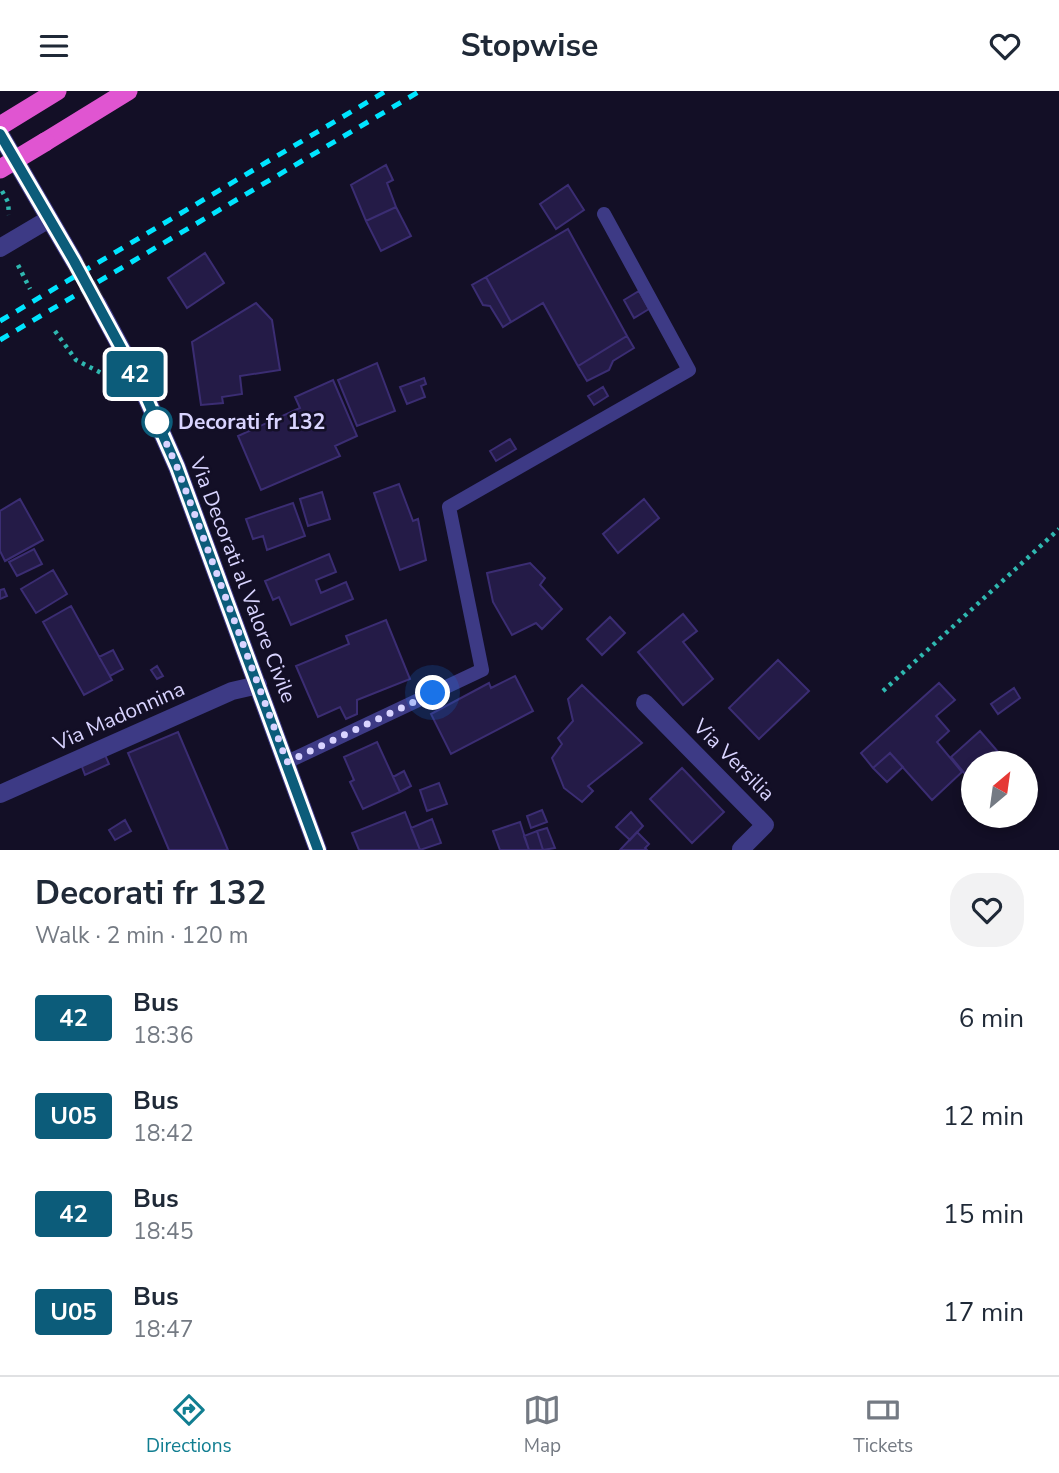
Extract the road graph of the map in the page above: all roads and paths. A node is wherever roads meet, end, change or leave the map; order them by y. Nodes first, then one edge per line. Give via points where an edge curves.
1 (57, 91) edge
2 (128, 91) edge
3 (0, 126) edge
4 (0, 135) edge
5 (0, 169) edge
6 (604, 214) dead end
7 (49, 219) junction
8 (0, 248) edge
9 (74, 261) tunnel mouth
10 (97, 303) tunnel mouth
11 (55, 331) dead end
12 (114, 386) dead end
13 (1059, 529) edge
14 (258, 685) junction
15 (883, 691) dead end
16 (645, 703) dead end
17 (287, 762) junction
18 (0, 794) edge
19 (318, 850) edge
20 (741, 850) edge

1 - 3 highway
2 - 5 highway, bridge
4 - 7 street
6 - 17 lane via 689,370 449,507 482,670
7 - 8 street
7 - 9 street
10 - 14 street, Via Decorati al Valore Civile via 139,381 177,467
11 - 12 path via 76,360 108,376
13 - 15 path
14 - 17 street, Via Decorati al Valore Civile
14 - 18 street, Via Madonnina via 232,691
16 - 20 street, Via Versilia via 765,825
17 - 19 street, Via Decorati al Valore Civile

